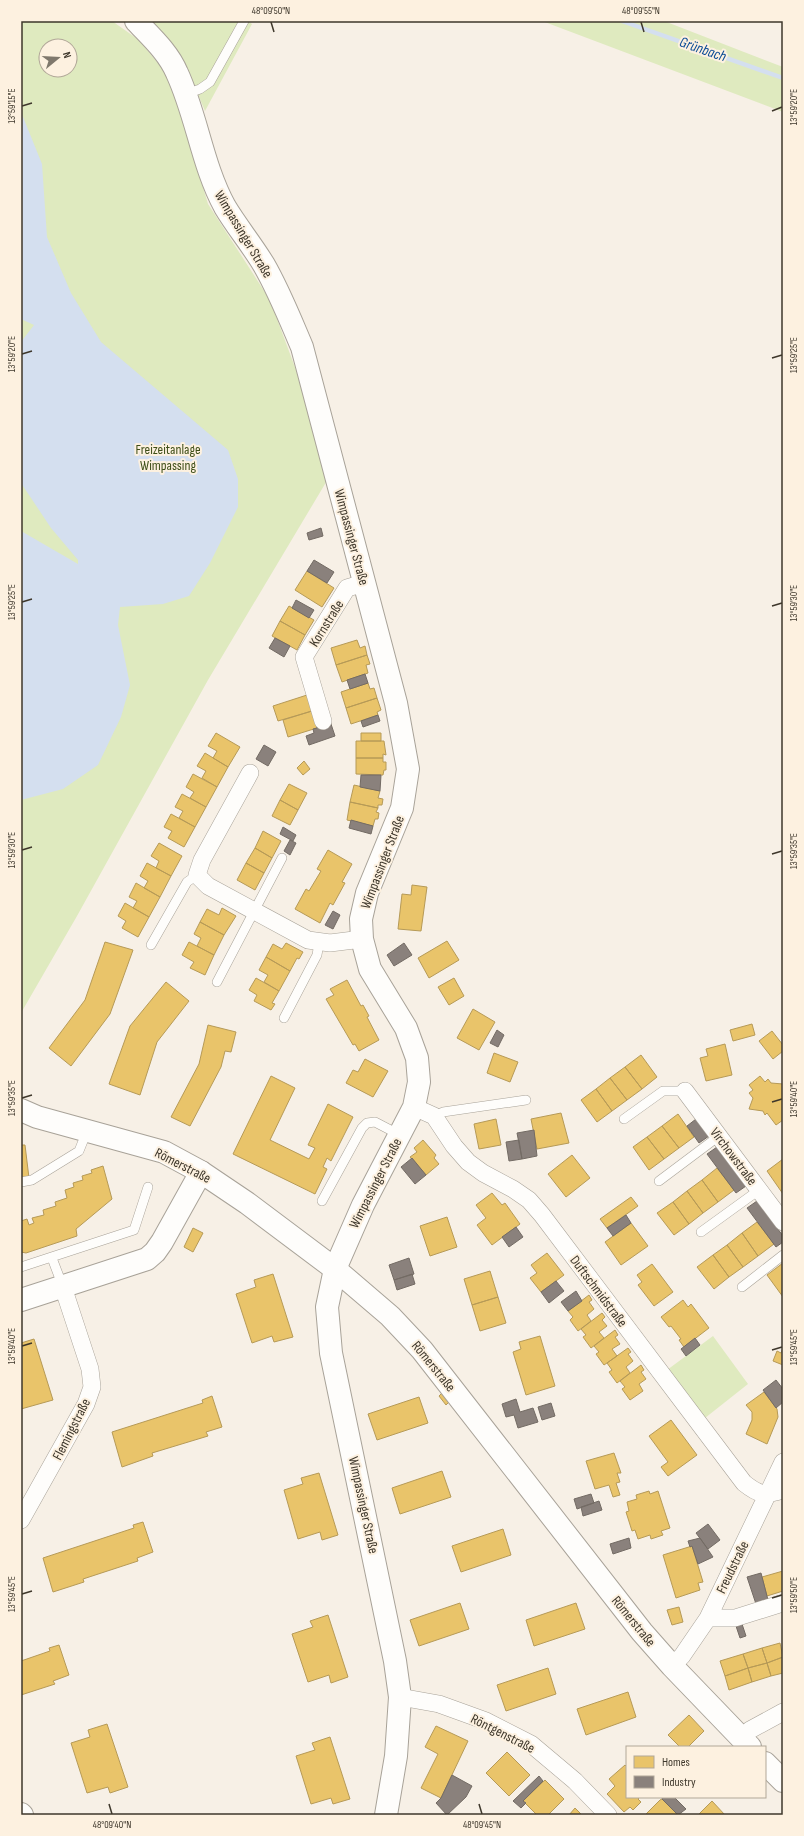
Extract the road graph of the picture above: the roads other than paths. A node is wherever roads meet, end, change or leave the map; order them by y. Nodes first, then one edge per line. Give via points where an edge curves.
1 (136, 21) edge
2 (244, 21) edge
3 (186, 94) junction
4 (364, 583) junction
5 (322, 721) dead end
6 (250, 773) dead end
7 (282, 858) dead end
8 (197, 875) junction
9 (255, 912) junction
10 (362, 939) junction
11 (319, 943) junction
12 (151, 945) dead end
13 (217, 982) dead end
14 (284, 1018) dead end
15 (685, 1091) joint
16 (526, 1100) dead end
17 (414, 1107) junction
18 (21, 1110) edge
19 (434, 1116) junction
20 (624, 1119) dead end
21 (87, 1131) junction
22 (400, 1135) junction
23 (719, 1136) junction
24 (201, 1172) junction
25 (659, 1181) dead end
26 (21, 1182) edge
27 (148, 1187) dead end
28 (759, 1190) junction
29 (322, 1201) dead end
30 (783, 1222) edge
31 (701, 1232) dead end
32 (783, 1255) edge
33 (52, 1258) junction
34 (21, 1267) edge
35 (335, 1269) junction
36 (63, 1287) junction
37 (742, 1287) dead end
38 (21, 1300) edge
39 (783, 1462) edge
40 (783, 1490) edge
41 (767, 1495) junction
42 (21, 1520) edge
43 (783, 1603) edge
44 (708, 1618) junction
45 (672, 1666) junction
46 (400, 1697) junction
47 (783, 1712) edge
48 (745, 1743) edge
49 (766, 1764) edge
50 (783, 1781) edge
51 (386, 1815) edge
52 (608, 1815) edge

1 - 3 street, Wimpassinger Straße via 160,45 177,71
2 - 3 lane via 210,82
3 - 4 street, Wimpassinger Straße via 214,182 225,206 263,264 283,301 302,347
4 - 5 street, Kornstraße via 347,588 304,657
4 - 10 street, Wimpassinger Straße via 396,703 408,768 402,808 367,893 361,919
6 - 8 street via 202,860
7 - 9 lane
8 - 9 street via 208,886
8 - 12 lane via 187,882
9 - 11 street
9 - 13 lane
10 - 11 street
10 - 17 street, Wimpassinger Straße via 370,969 406,1028 417,1058 419,1082
11 - 14 lane via 317,955
15 - 20 lane via 663,1091
15 - 23 street, Virchowstraße
16 - 19 lane via 443,1112
17 - 19 street
17 - 22 street, Wimpassinger Straße
18 - 21 street, Römerstraße
19 - 41 street, Duftschmidstraße via 468,1162 529,1200 744,1483
21 - 24 street, Römerstraße via 164,1152
21 - 26 lane via 78,1151 32,1180
22 - 29 lane via 375,1122 367,1122
22 - 35 street, Wimpassinger Straße via 363,1205
23 - 25 lane
23 - 28 street, Virchowstraße
24 - 35 street, Römerstraße via 247,1202
24 - 36 street via 162,1242 147,1259
27 - 33 lane via 134,1230
28 - 30 street, Virchowstraße
28 - 31 lane
32 - 37 lane
33 - 34 lane
33 - 36 lane
35 - 45 street, Römerstraße via 390,1316 422,1350 612,1595
35 - 46 street, Wimpassinger Straße via 327,1307 331,1353 396,1661
36 - 38 street
36 - 42 street, Flemingstraße via 90,1369 92,1387 86,1404
39 - 41 street, Freudstraße
40 - 41 street
41 - 44 street, Freudstraße
43 - 44 street via 735,1618
44 - 45 street, Freudstraße
45 - 48 street, Römerstraße
46 - 51 street, Wimpassinger Straße via 396,1756
46 - 52 street, Röntgenstraße via 439,1704 486,1721 531,1744 575,1781
47 - 48 street via 750,1730
49 - 50 street

